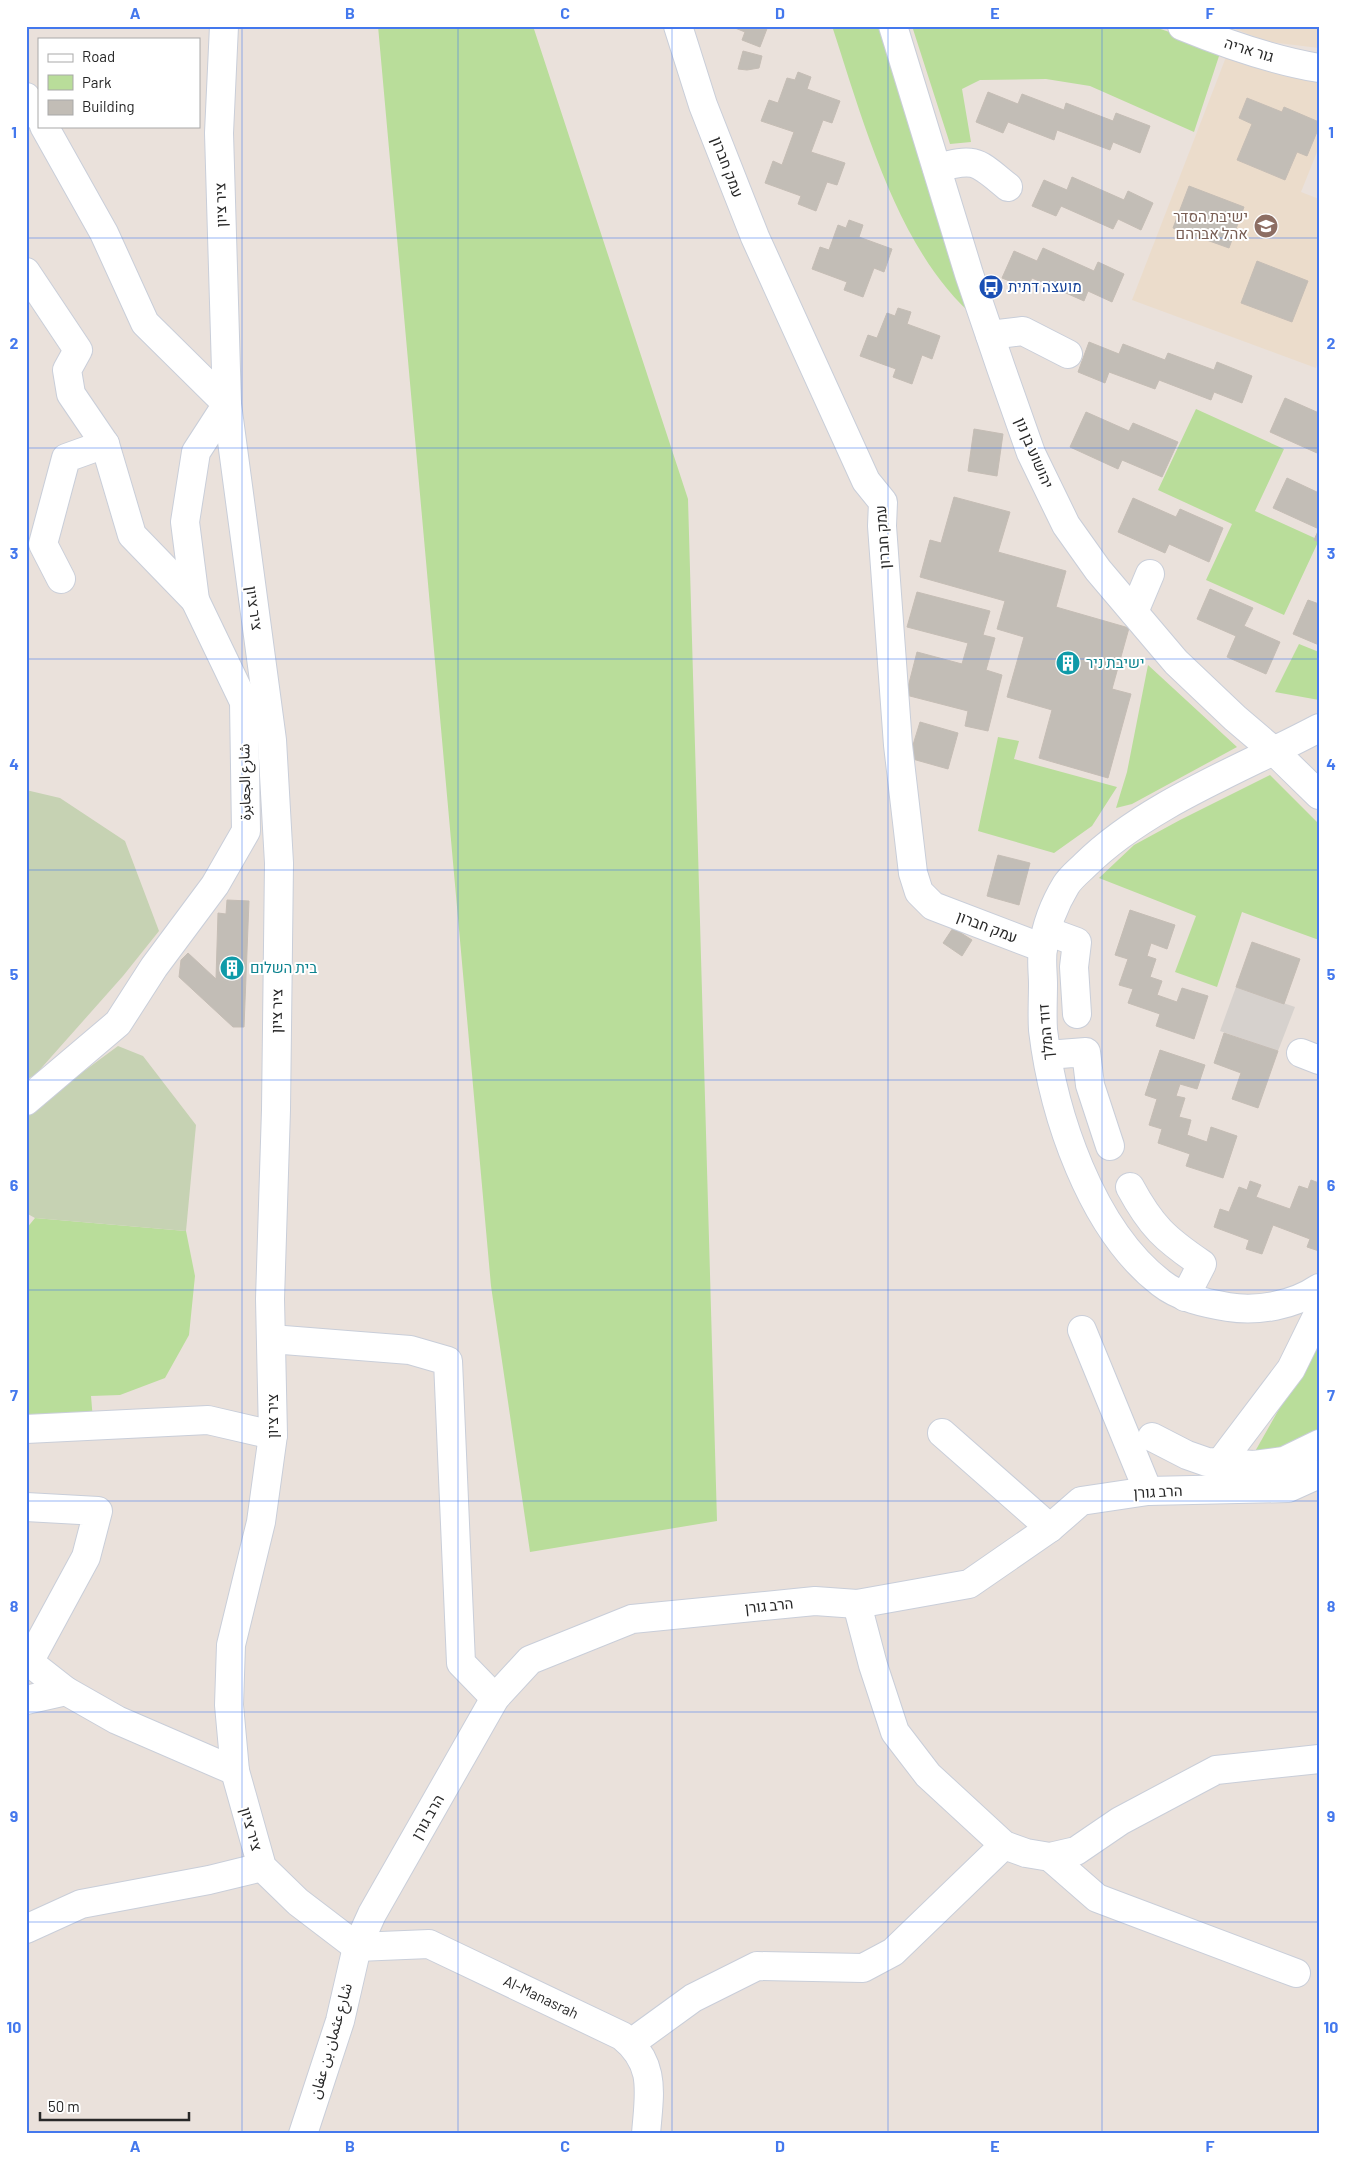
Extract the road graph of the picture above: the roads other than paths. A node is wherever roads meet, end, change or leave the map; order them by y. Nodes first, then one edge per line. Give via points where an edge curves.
1 (224, 26) edge
2 (893, 26) edge
3 (1182, 26) edge
4 (683, 33) edge
5 (1319, 68) edge
6 (44, 128) edge
7 (937, 168) junction
8 (1008, 187) dead end
9 (26, 272) edge
10 (990, 334) junction
11 (1068, 354) dead end
12 (227, 404) junction
13 (105, 444) junction
14 (1150, 574) dead end
15 (61, 579) dead end
16 (195, 600) junction
17 (1134, 612) junction
18 (1319, 728) edge
19 (1275, 752) junction
20 (1319, 795) edge
21 (1045, 940) junction
22 (1077, 1014) dead end
23 (1047, 1055) junction
24 (26, 1100) edge
25 (1110, 1146) dead end
26 (1130, 1187) dead end
27 (1319, 1288) edge
28 (1186, 1297) junction
29 (1319, 1312) edge
30 (1082, 1330) dead end
31 (272, 1339) junction
32 (26, 1429) edge
33 (942, 1433) dead end
34 (274, 1435) junction
35 (1152, 1437) dead end
36 (1319, 1444) edge
37 (1220, 1463) junction
38 (1319, 1474) edge
39 (1148, 1491) junction
40 (26, 1506) edge
41 (1050, 1528) junction
42 (857, 1604) junction
43 (66, 1691) junction
44 (495, 1698) junction
45 (26, 1700) edge
46 (1319, 1759) edge
47 (234, 1771) junction
48 (1004, 1844) junction
49 (1050, 1857) junction
50 (262, 1867) junction
51 (29, 1923) edge
52 (357, 1947) junction
53 (1296, 1973) dead end
54 (632, 2043) junction
55 (303, 2134) edge
56 (646, 2134) edge

1 - 12 street, ציר ציון via 219,133
2 - 7 street, יהושוע בן נון
3 - 5 street, גור אריה via 1267,57
4 - 21 street, עמק חברון via 703,105 755,237 866,481 883,502 898,745 913,873 919,892 933,906
6 - 12 street via 104,233 146,323
7 - 8 street via 962,161 978,164
7 - 10 street, יהושוע בן נון
9 - 13 street via 78,350 67,370 71,394
10 - 11 street via 1023,331
10 - 17 street, יהושוע בן נון via 1031,453 1066,525
12 - 16 street, شارع الجعابرة via 196,452 185,522
12 - 31 street, ציר ציון via 272,740 279,863 270,1299
13 - 15 street via 66,458 43,544
13 - 16 street via 132,535
14 - 17 street
16 - 24 street, شارع الجعابرة via 244,702 246,831 215,885 154,967 118,1023
17 - 19 street, יהושוע בן נון via 1176,662
18 - 19 street, דוד המלך
19 - 20 street, יהושוע בן נון
19 - 21 street, דוד המלך via 1182,797 1120,835 1067,883 1049,921
21 - 22 street, עמק חברון via 1077,942 1074,967
21 - 23 street, דוד המלך via 1043,1027
23 - 25 street via 1086,1052 1090,1085
23 - 28 street, דוד המלך via 1063,1124 1078,1165 1108,1223 1123,1246 1143,1267 1161,1283
26 - 28 street via 1145,1214 1163,1235 1202,1264
27 - 28 street, דוד המלך via 1290,1303 1256,1308 1238,1309
29 - 37 street via 1291,1369
30 - 39 street
31 - 34 street, ציר ציון
31 - 44 street via 410,1350 448,1361 461,1663
32 - 34 street via 208,1420
33 - 41 street
34 - 47 street, ציר ציון via 261,1522 231,1645 229,1705
35 - 37 street via 1187,1455
36 - 37 street via 1284,1461 1254,1465
38 - 39 street, הרב גורן via 1288,1488
39 - 41 street, הרב גורן via 1081,1501
40 - 43 street via 98,1511 86,1557 29,1662
41 - 42 street, הרב גורן via 969,1584
42 - 44 street, הרב גורן via 815,1601 632,1619 530,1660
42 - 48 street via 895,1732 928,1775
43 - 45 street
43 - 47 street via 117,1720
44 - 52 street, הרב גורן via 372,1914
46 - 49 street via 1216,1770 1120,1821 1076,1851
47 - 50 street, ציר ציון
48 - 49 street via 1026,1853
48 - 54 street via 893,1952 863,1968 757,1966 694,1998
49 - 53 street via 1097,1898
50 - 51 street via 82,1904
50 - 52 street, ציר ציון via 298,1902
52 - 54 street, Al-Manasrah via 429,1944
52 - 55 street, شارع عثمان بن عفان via 340,2021
54 - 56 street, Al-Manasrah via 645,2062 650,2086

